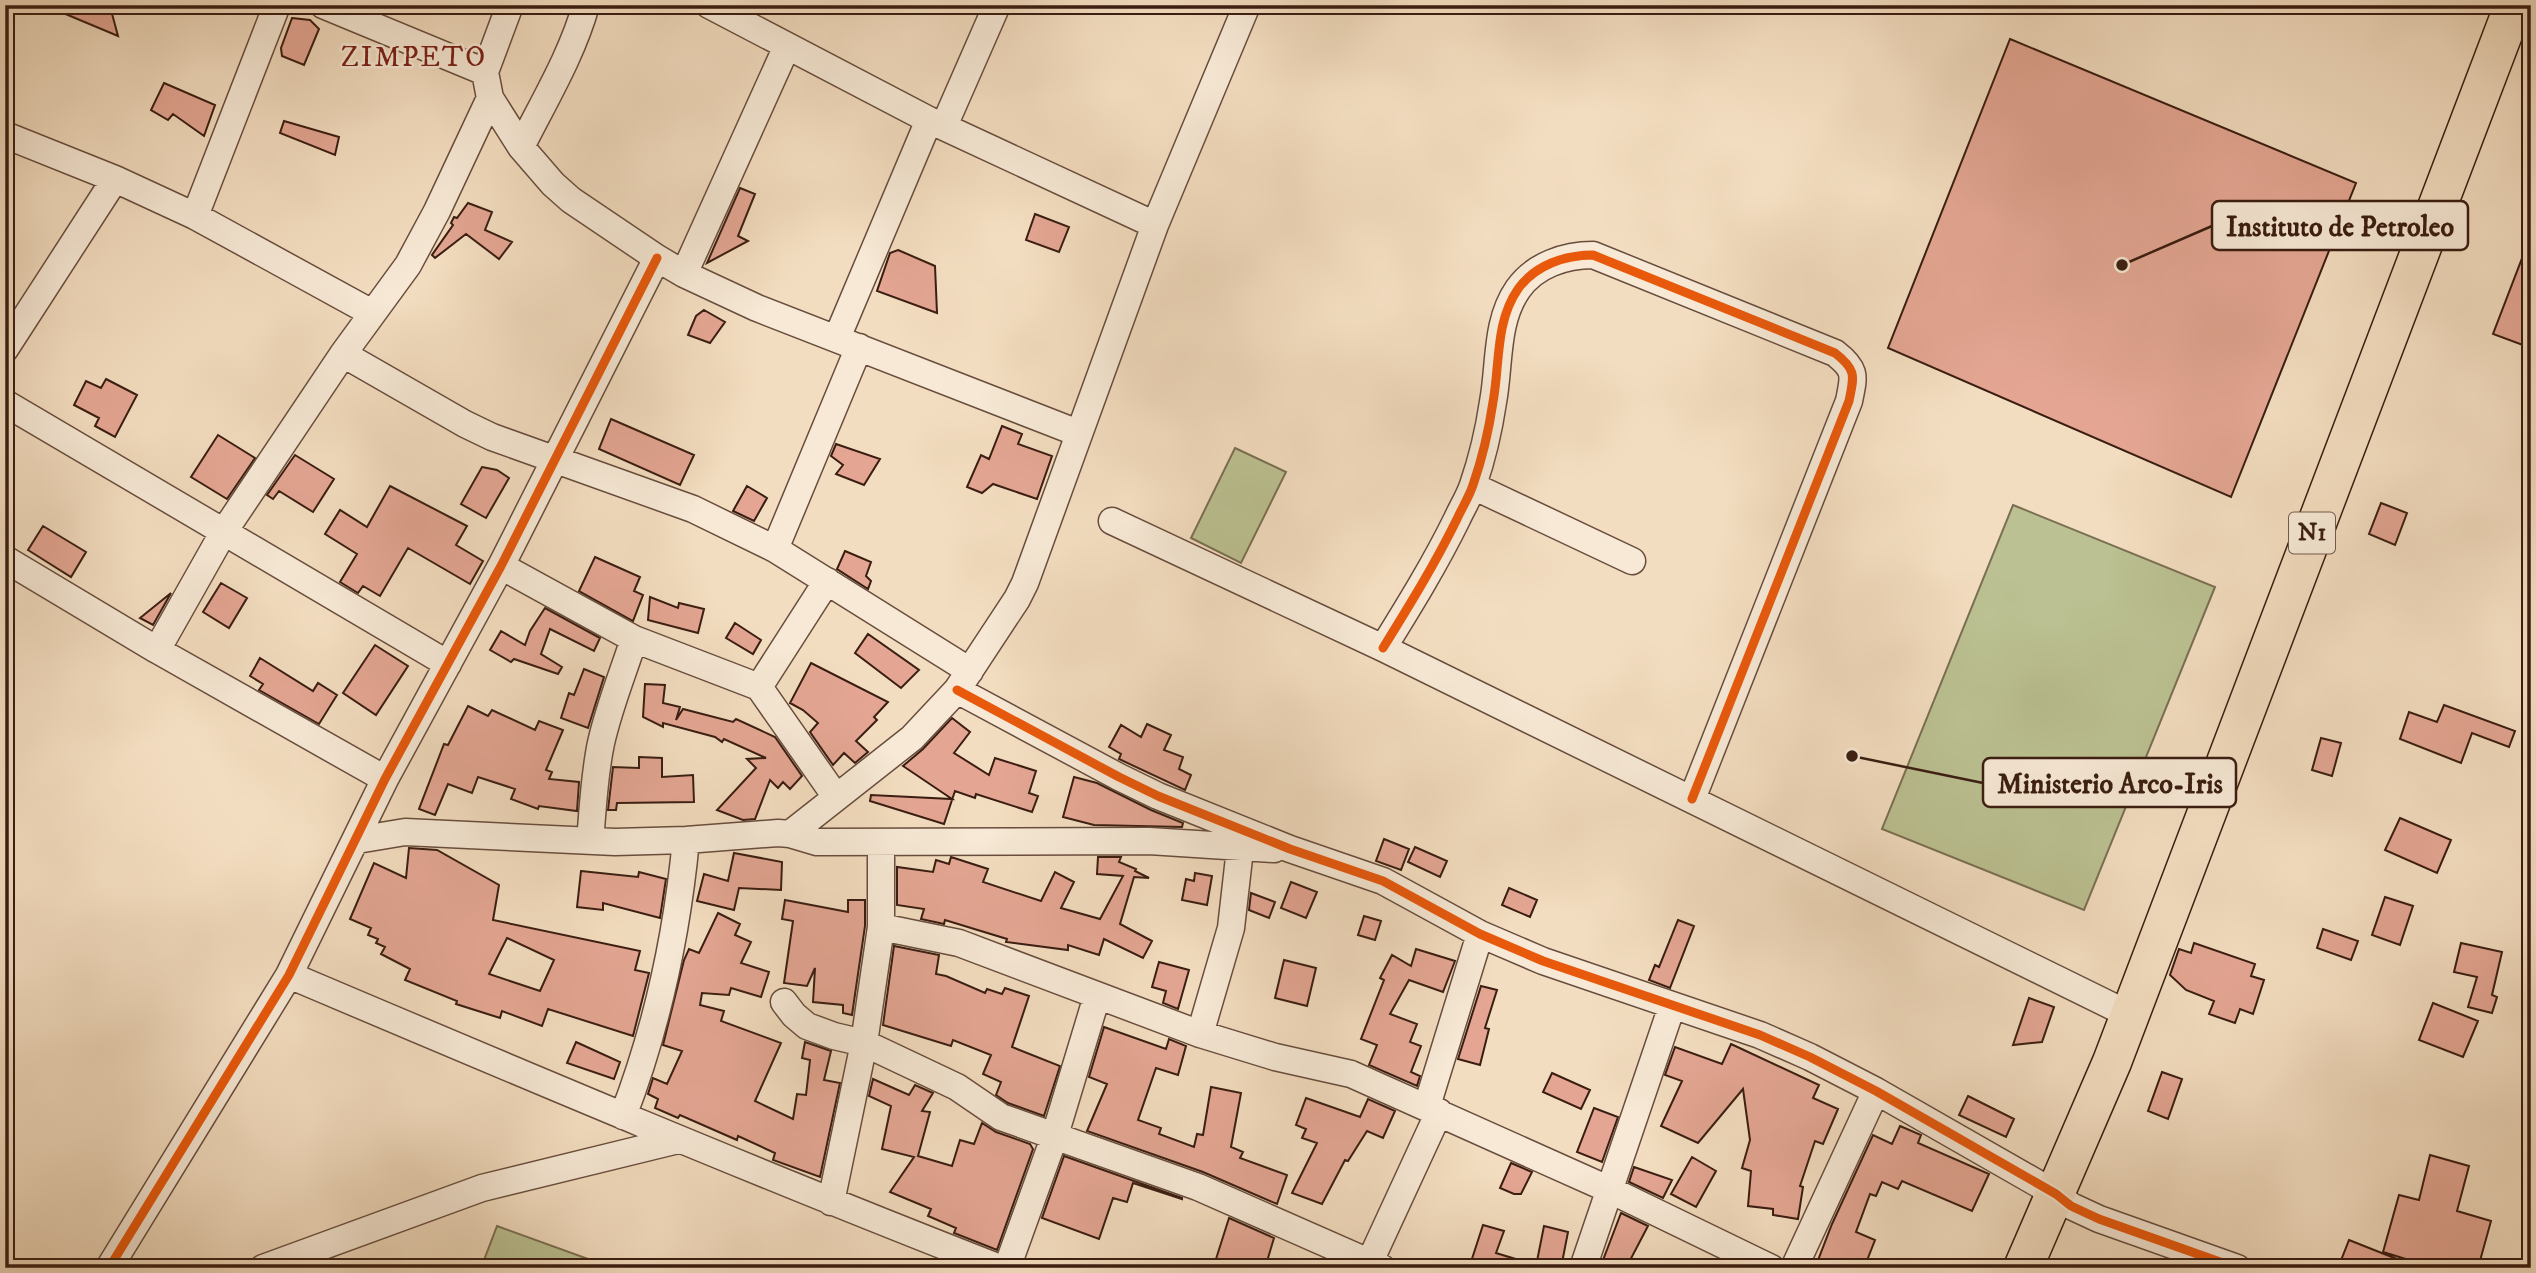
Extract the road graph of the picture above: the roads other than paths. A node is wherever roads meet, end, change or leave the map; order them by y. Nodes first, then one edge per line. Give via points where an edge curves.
1 (277, 5) edge
2 (323, 5) edge
3 (510, 5) edge
4 (586, 5) edge
5 (709, 5) edge
6 (997, 5) edge
7 (1247, 5) edge
8 (2514, 5) edge
9 (787, 46) junction
10 (485, 72) junction
11 (490, 98) junction
12 (937, 123) junction
13 (5, 135) edge
14 (521, 147) junction
15 (115, 179) junction
16 (195, 216) junction
17 (1156, 225) junction
18 (657, 258) junction
19 (684, 274) junction
20 (372, 313) junction
21 (848, 343) junction
22 (5, 349) edge
23 (343, 354) junction
24 (5, 403) edge
25 (1078, 433) junction
26 (555, 458) junction
27 (1473, 486) junction
28 (1112, 521) dead end
29 (223, 533) junction
30 (775, 549) junction
31 (5, 559) edge
32 (1632, 561) dead end
33 (501, 566) junction
34 (827, 582) junction
35 (634, 639) junction
36 (1383, 648) junction
37 (157, 650) junction
38 (448, 664) junction
39 (963, 680) junction
40 (760, 687) junction
41 (385, 779) junction
42 (836, 797) junction
43 (1692, 799) junction
44 (790, 834) junction
45 (357, 840) junction
46 (686, 840) junction
47 (590, 841) junction
48 (881, 842) junction
49 (1240, 849) junction
50 (1290, 849) junction
51 (881, 927) junction
52 (1480, 934) junction
53 (289, 975) junction
54 (1097, 996) junction
55 (785, 1002) dead end
56 (1672, 1006) junction
57 (2130, 1015) junction
58 (1200, 1034) junction
59 (864, 1042) junction
60 (1875, 1091) junction
61 (1433, 1109) junction
62 (623, 1116) junction
63 (1055, 1135) junction
64 (678, 1140) junction
65 (1608, 1189) junction
66 (2056, 1194) junction
67 (831, 1202) junction
68 (1373, 1266) edge
69 (109, 1268) edge
70 (264, 1268) edge
71 (1000, 1268) edge
72 (1007, 1268) edge
73 (1583, 1268) edge
74 (1771, 1268) edge
75 (1794, 1268) edge
76 (2024, 1268) edge
77 (2236, 1268) edge

1 - 16 street
2 - 10 street
3 - 10 street
4 - 14 street via 558,75
5 - 9 street
6 - 12 street
7 - 17 street
8 - 57 highway, N1
9 - 12 street
9 - 19 street
10 - 11 street
11 - 14 street
11 - 20 street via 421,243
12 - 17 street
12 - 21 street
13 - 15 street
14 - 18 street via 571,200
15 - 16 street
15 - 22 street
16 - 20 street
17 - 25 street
18 - 19 street
18 - 26 street
19 - 21 street
20 - 23 street
21 - 25 street
21 - 30 street
23 - 26 street via 465,424
23 - 29 street
24 - 29 street
25 - 39 street via 1025,583
26 - 30 street via 679,503
26 - 33 street
27 - 32 street
27 - 36 street via 1440,553
27 - 43 street via 1509,306 1519,288 1556,260 1593,255 1835,353 1850,364 1854,376 1849,401
28 - 36 street
29 - 37 street
29 - 38 street
30 - 34 street
31 - 37 street
33 - 35 street
33 - 38 street
34 - 39 street
34 - 40 street
35 - 40 street
35 - 47 street via 601,742
36 - 43 street
37 - 41 street
38 - 41 street
39 - 42 street via 898,751
39 - 50 street via 1129,782
40 - 42 street
41 - 45 street
42 - 44 street
43 - 57 street
44 - 46 street
44 - 48 street via 817,842
45 - 47 street via 424,832
45 - 53 street
46 - 47 street
46 - 62 street via 673,938 643,1065
48 - 49 street via 1149,841
48 - 51 street
49 - 50 street
49 - 58 street via 1231,928
50 - 52 street via 1383,881
51 - 54 street via 959,943
51 - 59 street
52 - 56 street
52 - 61 street
53 - 62 street
53 - 69 street
54 - 58 street
54 - 63 street
55 - 59 street via 807,1026
56 - 60 street via 1786,1046
56 - 65 street
57 - 66 highway, N1
58 - 61 street via 1351,1074
59 - 63 street via 957,1087 1001,1117
59 - 67 street
60 - 66 street
60 - 75 street
61 - 65 street
61 - 68 street
62 - 64 street
63 - 68 street via 1198,1186
63 - 72 street
64 - 67 street
64 - 70 street via 482,1188
65 - 73 street
65 - 74 street
66 - 76 highway, N1
66 - 77 street via 2099,1219
67 - 71 street

